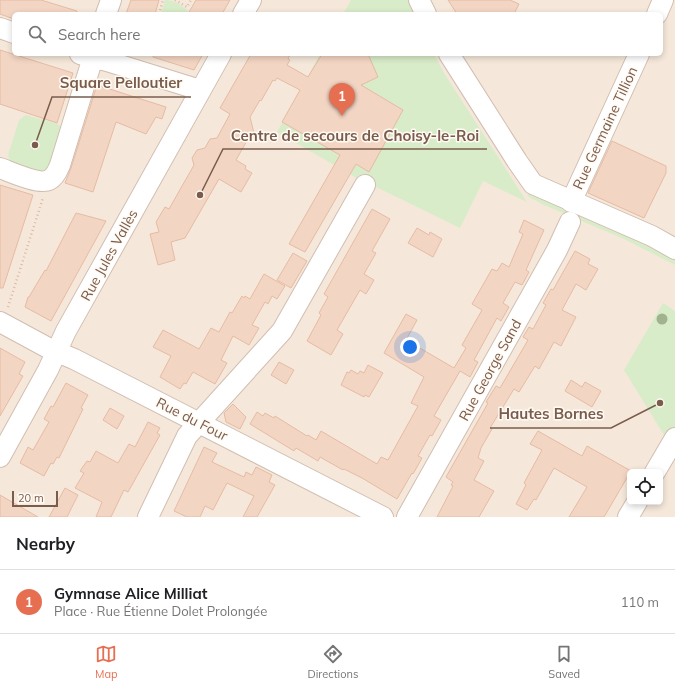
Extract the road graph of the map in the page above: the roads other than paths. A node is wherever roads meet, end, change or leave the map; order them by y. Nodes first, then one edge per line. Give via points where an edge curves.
1 (111, 0) edge
2 (251, 0) edge
3 (419, 0) edge
4 (663, 0) edge
5 (107, 12) edge
6 (244, 12) edge
7 (425, 12) edge
8 (657, 12) edge
9 (0, 28) edge
10 (12, 32) edge
11 (89, 56) edge
12 (92, 56) edge
13 (220, 56) edge
14 (450, 56) edge
15 (638, 56) edge
16 (200, 90) junction
17 (0, 168) edge
18 (365, 185) dead end
19 (570, 202) junction
20 (570, 222) dead end
21 (675, 249) edge
22 (1, 322) edge
23 (57, 352) junction
24 (197, 422) junction
25 (675, 438) edge
26 (0, 457) edge
27 (657, 469) edge
28 (635, 505) edge
29 (148, 517) edge
30 (384, 517) edge
31 (407, 517) edge
32 (628, 517) edge

1 - 5 street
2 - 6 street
3 - 7 street
4 - 8 street
9 - 10 street
11 - 17 street via 56,173 48,180 41,181
12 - 16 street
13 - 16 street, Rue Jules Vallès
14 - 19 street via 533,184
15 - 19 street, Rue Germaine Tillion
16 - 23 street, Rue Jules Vallès via 66,331
18 - 24 street via 282,331
19 - 21 street via 652,236
20 - 31 street, Rue George Sand via 557,250
22 - 23 street, Rue du Four
23 - 24 street, Rue du Four
23 - 26 street, Rue Jules Vallès
24 - 29 street via 187,436
24 - 30 street, Rue du Four
25 - 27 street
28 - 32 street

